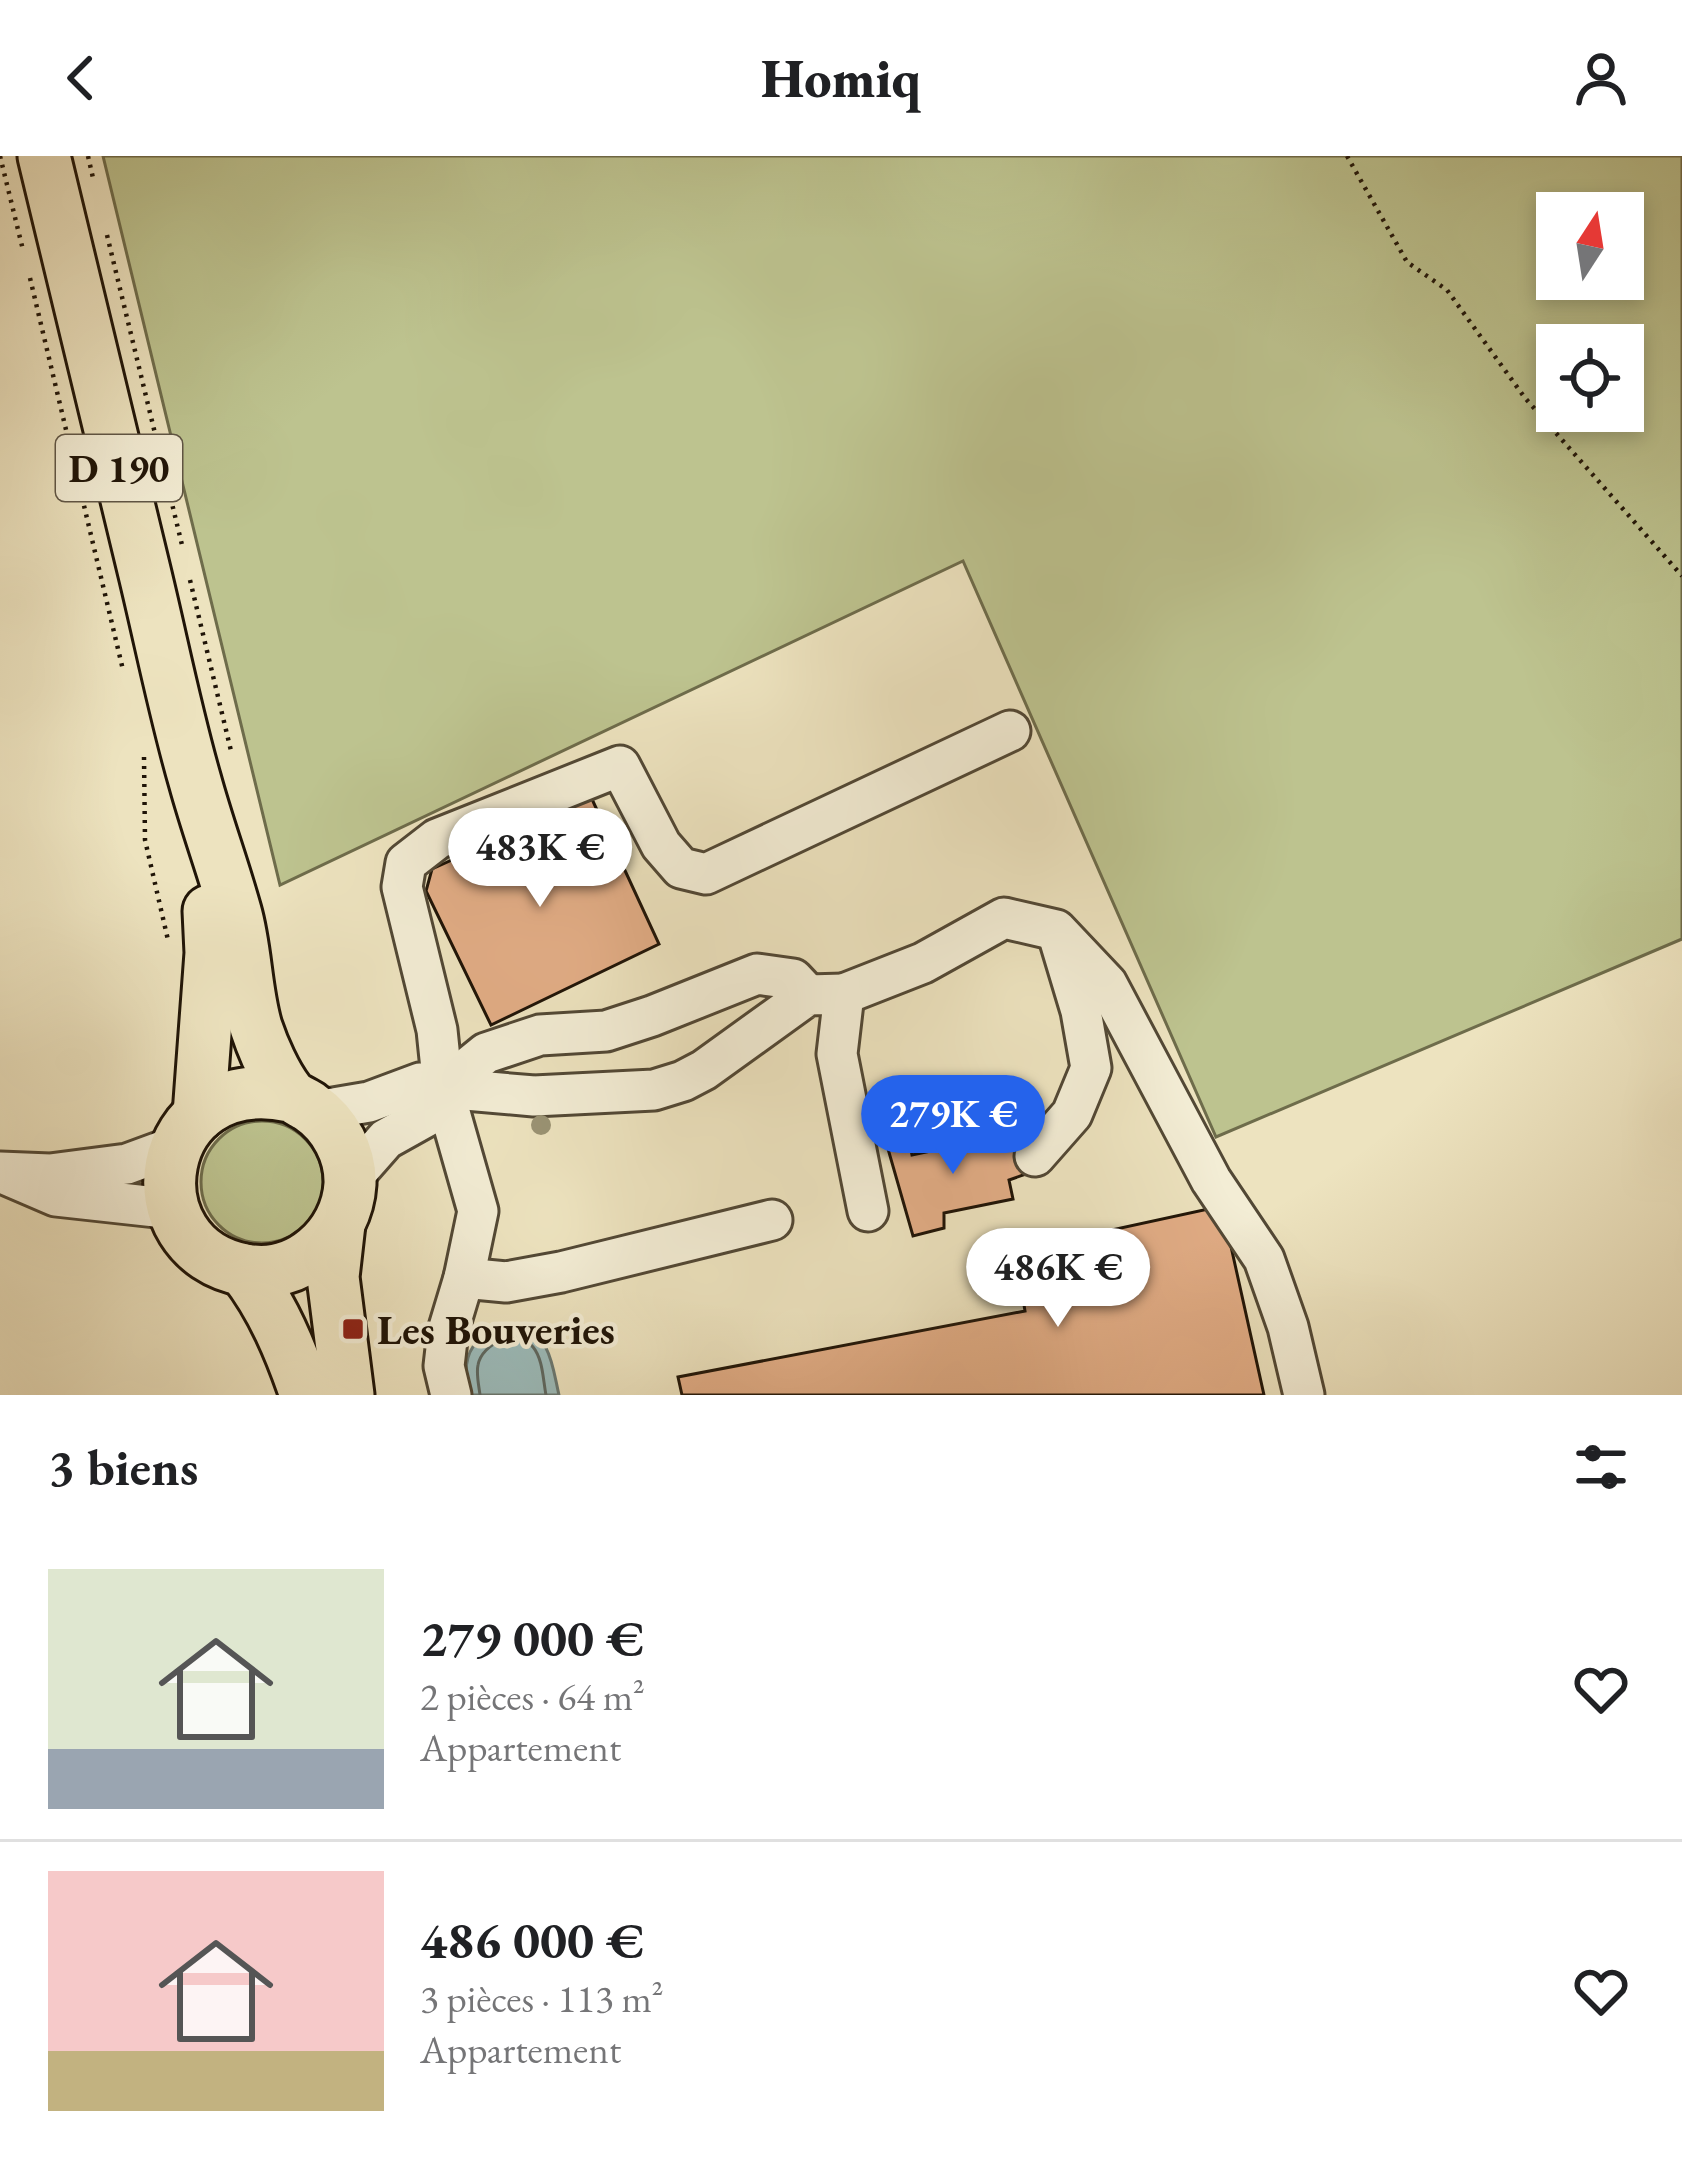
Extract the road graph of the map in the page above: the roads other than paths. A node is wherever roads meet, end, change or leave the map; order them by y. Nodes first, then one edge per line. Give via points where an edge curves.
1 (44, 156) edge
2 (1010, 730) dead end
3 (194, 779) junction
4 (1056, 931) junction
5 (826, 994) junction
6 (443, 1088) junction
7 (303, 1104) junction
8 (188, 1130) junction
9 (1035, 1156) dead end
10 (0, 1172) edge
11 (345, 1202) junction
12 (174, 1209) junction
13 (868, 1211) dead end
14 (772, 1220) dead end
15 (244, 1270) junction
16 (464, 1278) junction
17 (306, 1395) edge
18 (348, 1395) edge
19 (451, 1395) edge
20 (1304, 1395) edge

1 - 3 main road, D 190
2 - 6 street via 706,874 681,868 661,845 620,766 437,838 406,863 402,887
3 - 7 main road, D 190 via 237,917 257,1030
3 - 8 main road, D 190 via 212,953
4 - 5 street via 1004,918 923,963
4 - 9 street via 1091,1068 1072,1114
4 - 20 street via 1107,984 1211,1180 1264,1259
5 - 6 street via 704,1070 654,1090 534,1096
5 - 6 street via 757,974 606,1030 540,1035 486,1053
5 - 13 street
6 - 7 street via 420,1083 368,1102
6 - 11 street via 429,1114 386,1139
6 - 16 street via 478,1211
7 - 8 main road via 266,1091 242,1093 219,1100
7 - 11 main road via 334,1130 346,1154
8 - 10 street via 127,1164
8 - 12 main road via 170,1167
10 - 12 street via 56,1196
11 - 15 main road via 326,1243 309,1257
11 - 18 main road via 333,1277
12 - 15 main road via 200,1249
14 - 16 street via 543,1276
15 - 17 main road via 277,1323
16 - 19 street via 448,1331

